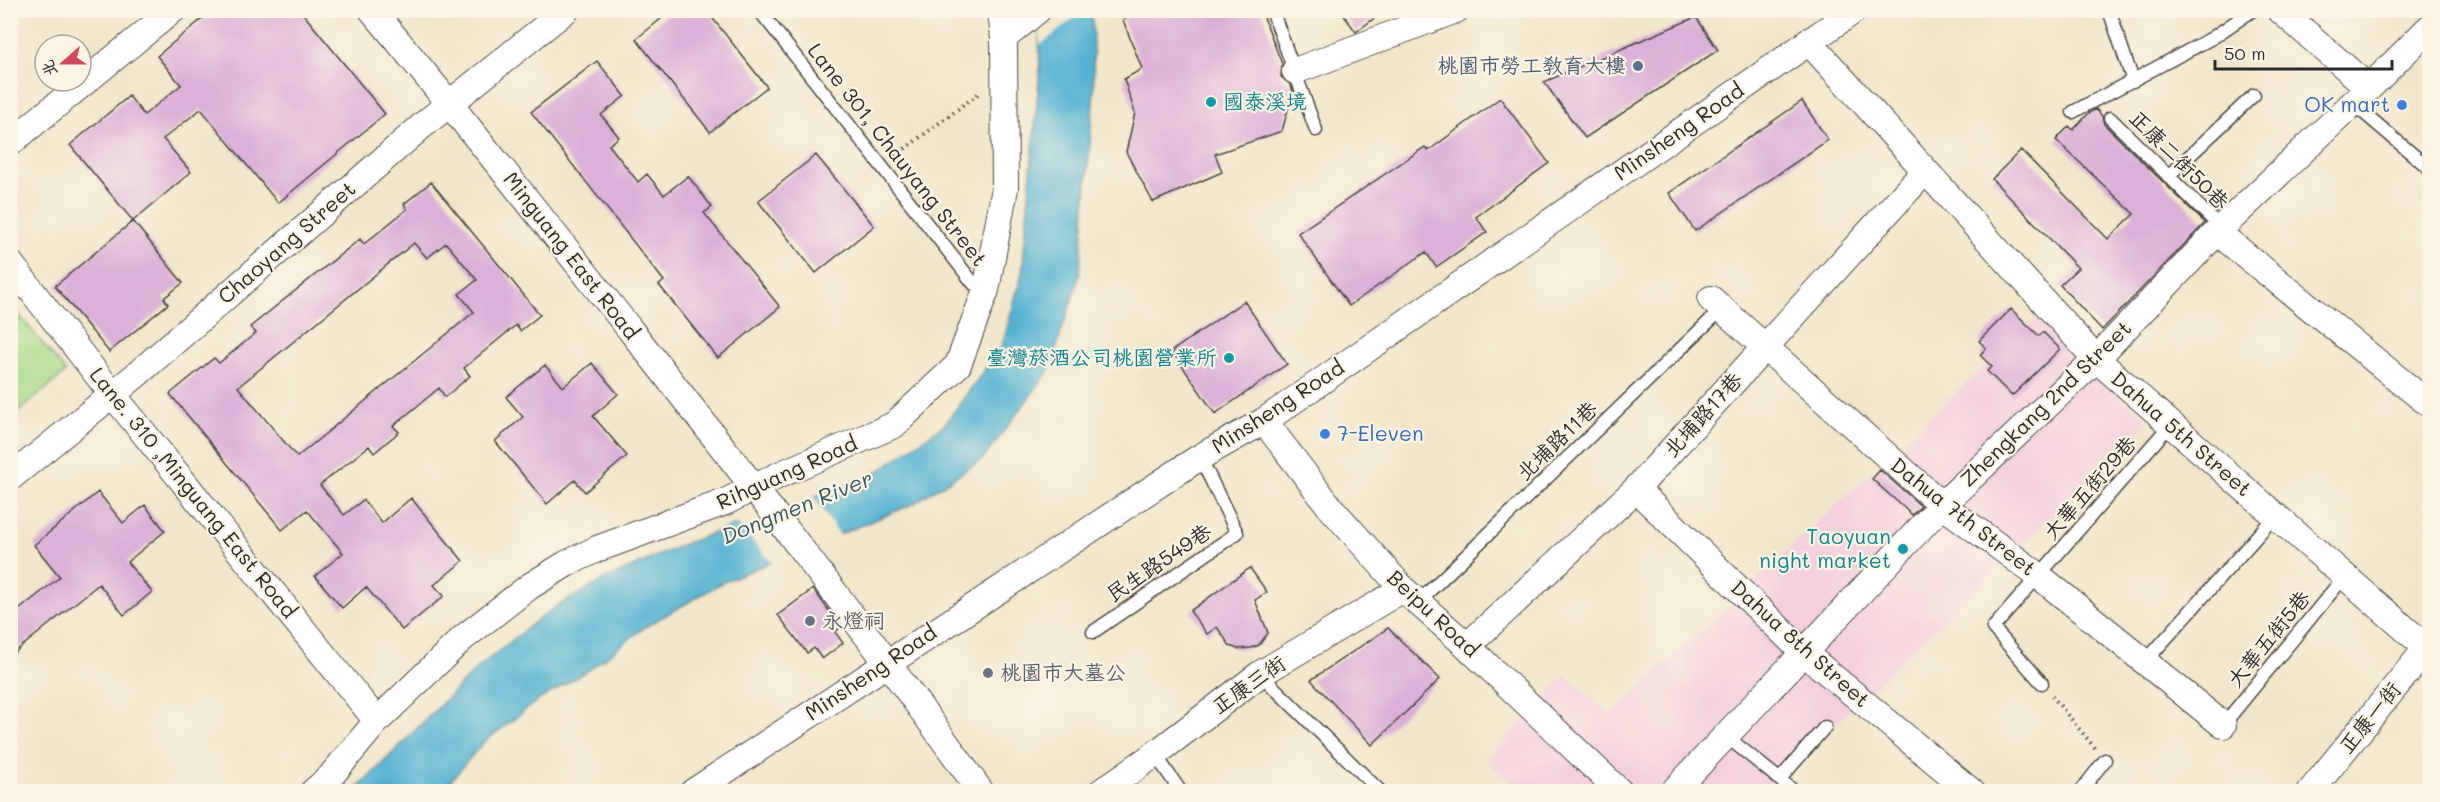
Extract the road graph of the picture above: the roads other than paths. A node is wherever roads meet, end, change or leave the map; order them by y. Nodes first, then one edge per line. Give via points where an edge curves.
1 (173, 10) edge
2 (372, 10) edge
3 (566, 10) edge
4 (759, 10) edge
5 (1002, 10) edge
6 (1272, 10) edge
7 (1456, 10) edge
8 (1855, 10) edge
9 (2109, 10) edge
10 (2253, 10) edge
11 (2280, 10) edge
12 (1037, 11) edge
13 (2430, 27) edge
14 (1004, 38) junction
15 (1808, 42) junction
16 (1295, 71) junction
17 (2133, 81) junction
18 (2254, 95) dead end
19 (2360, 95) junction
20 (450, 103) junction
21 (2073, 112) dead end
22 (2110, 118) dead end
23 (1316, 130) dead end
24 (10, 143) edge
25 (2430, 170) edge
26 (1925, 171) junction
27 (2168, 177) junction
28 (2219, 230) junction
29 (10, 263) edge
30 (986, 290) junction
31 (1716, 304) joint
32 (1764, 348) junction
33 (2096, 359) junction
34 (113, 395) junction
35 (2430, 405) edge
36 (1264, 421) junction
37 (2170, 425) junction
38 (1200, 457) junction
39 (10, 478) edge
40 (1636, 489) junction
41 (760, 495) junction
42 (1942, 506) junction
43 (2275, 516) junction
44 (2039, 576) junction
45 (2344, 577) junction
46 (1411, 596) junction
47 (1093, 632) dead end
48 (1467, 646) junction
49 (2428, 646) edge
50 (1804, 653) junction
51 (888, 662) junction
52 (2144, 663) junction
53 (1260, 674) junction
54 (2042, 683) road end
55 (377, 721) junction
56 (2223, 725) joint
57 (1825, 727) dead end
58 (1726, 736) junction
59 (1155, 754) junction
60 (2105, 760) road end
61 (1780, 779) junction
62 (705, 788) edge
63 (313, 792) edge
64 (981, 792) edge
65 (1101, 792) edge
66 (1181, 792) edge
67 (1381, 792) edge
68 (1620, 792) edge
69 (1673, 792) edge
70 (1795, 792) edge
71 (1972, 792) edge
72 (2080, 792) edge
73 (2310, 792) edge

1 - 24 street
2 - 20 street, Minguang East Road
3 - 20 street, Chaoyang Street
4 - 30 lane, Lane 301, Chauyang Street via 974,284
5 - 14 street, Rihguang Road
6 - 16 lane
7 - 16 street
8 - 15 street, Minsheng Road
9 - 17 lane
10 - 17 lane via 2212,38
11 - 19 street
12 - 14 street
13 - 19 street, Zhengkang 2nd Street
14 - 30 street, Rihguang Road via 1005,188
15 - 26 street, Dahua 5th Street
15 - 36 street, Minsheng Road
16 - 23 lane
17 - 21 lane
18 - 27 lane
19 - 25 lane
19 - 28 street, Zhengkang 2nd Street
20 - 34 street, Chaoyang Street
20 - 41 street, Minguang East Road
22 - 27 lane, 正康二街50巷
26 - 32 street, 北埔路17巷
26 - 33 street, Dahua 5th Street
27 - 28 lane, 正康二街50巷
28 - 33 street, Zhengkang 2nd Street
28 - 35 street
29 - 34 street, Lane. 310 ,Minguang East Road
30 - 41 street, Rihguang Road via 958,364 894,425
31 - 32 street, Dahua 7th Street
31 - 46 lane, 北埔路11巷
32 - 40 street, 北埔路17巷
32 - 42 street, Dahua 7th Street
33 - 37 street, Dahua 5th Street
33 - 42 street, Zhengkang 2nd Street
34 - 39 street, Chaoyang Street
34 - 55 street, Lane. 310 ,Minguang East Road
36 - 38 street, Minsheng Road
36 - 46 street, Beipu Road via 1330,507
37 - 43 street, Dahua 5th Street
37 - 44 lane, 大華五街29巷
38 - 47 lane, 民生路549巷 via 1237,533
38 - 51 street, Minsheng Road
40 - 48 street, 北埔路17巷
40 - 50 street, Dahua 8th Street
41 - 51 street, Minguang East Road
41 - 55 street, Rihguang Road via 725,502 597,549 557,569 463,638
42 - 44 street, Dahua 7th Street
42 - 50 street, Zhengkang 2nd Street
43 - 45 street, Dahua 5th Street
43 - 52 lane
44 - 52 street, Dahua 7th Street
44 - 54 lane, 大華五街29巷 via 1993,628
45 - 49 street, Dahua 5th Street
45 - 56 lane, 大華五街5巷
46 - 48 street, Beipu Road
46 - 53 street, 正康三街
48 - 68 street, Beipu Road
49 - 73 street, 正康一街
50 - 58 street, Zhengkang 2nd Street
50 - 71 street, Dahua 8th Street
51 - 62 street, Minsheng Road
51 - 64 street
52 - 56 street, Dahua 7th Street
53 - 59 street, 正康三街
53 - 67 lane
55 - 63 street, Rihguang Road
57 - 61 lane
58 - 61 lane
58 - 69 street, Zhengkang 2nd Street
59 - 65 street, 正康三街
59 - 66 lane
60 - 72 lane
61 - 70 lane

